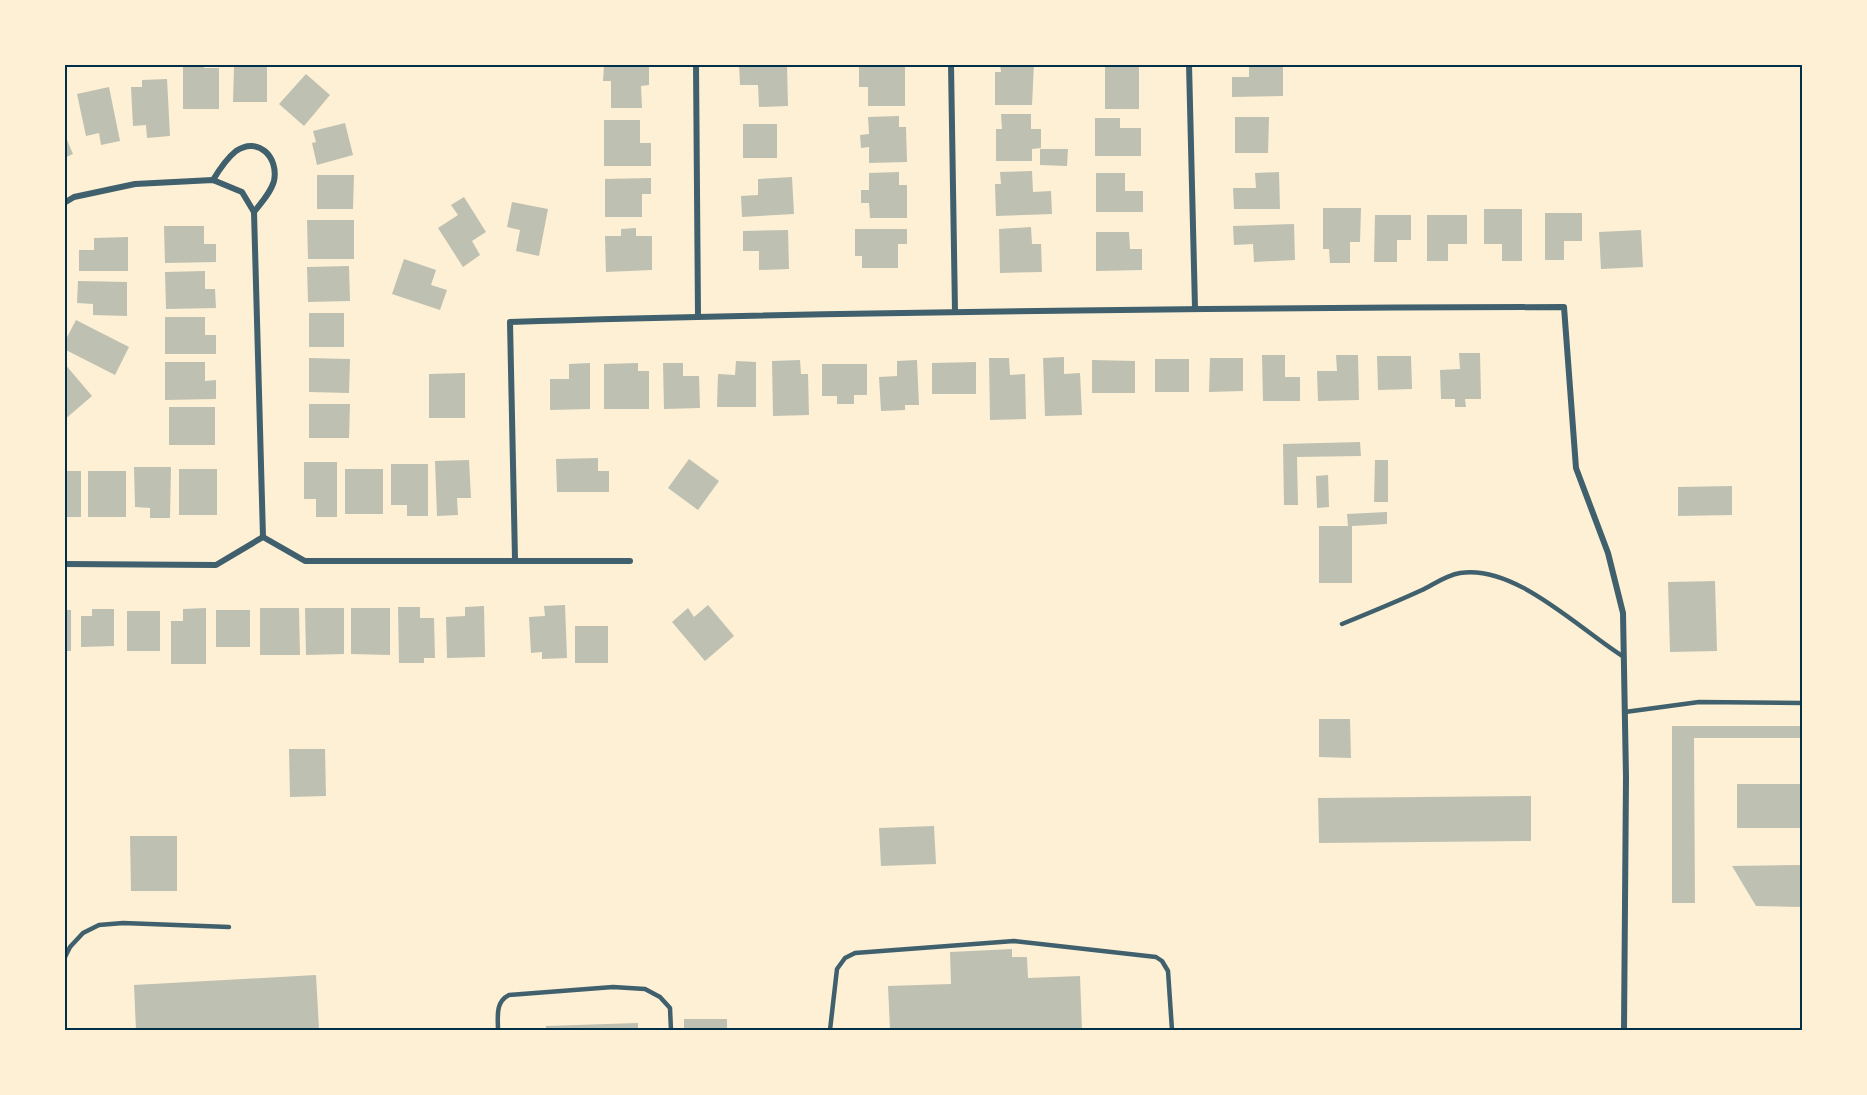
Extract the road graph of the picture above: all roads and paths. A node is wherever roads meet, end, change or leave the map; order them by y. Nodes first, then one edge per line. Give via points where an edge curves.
1 (696, 64) edge
2 (951, 64) edge
3 (1190, 64) edge
4 (213, 180) junction
5 (64, 203) edge
6 (254, 212) junction
7 (1195, 308) junction
8 (955, 312) junction
9 (698, 316) junction
10 (263, 537) junction
11 (515, 559) junction
12 (630, 561) dead end
13 (64, 564) edge
14 (1342, 624) dead end
15 (1624, 657) junction
16 (1803, 703) edge
17 (1625, 712) junction
18 (229, 927) dead end
19 (64, 960) edge
20 (498, 1030) edge
21 (671, 1030) edge
22 (830, 1030) edge
23 (1172, 1030) edge
24 (1623, 1030) edge

1 - 9 street
2 - 8 street
3 - 7 street
4 - 5 street via 135,184 74,197
4 - 6 street via 242,192
4 - 6 street via 237,150 249,146 262,148 271,156 274,182
6 - 10 street
7 - 8 street
7 - 15 street via 1564,307 1576,468 1608,553 1621,603
8 - 9 street
9 - 11 street via 510,322
10 - 11 street via 305,561
10 - 13 street via 216,565
11 - 12 street
14 - 15 lane via 1458,573 1479,572 1531,592
15 - 17 street
16 - 17 lane via 1699,702
17 - 24 street
18 - 19 lane via 99,925 83,933
20 - 21 lane via 498,1005 508,995 613,987 645,989 660,997 670,1008
22 - 23 lane via 837,969 855,953 1014,941 1156,957 1168,970

